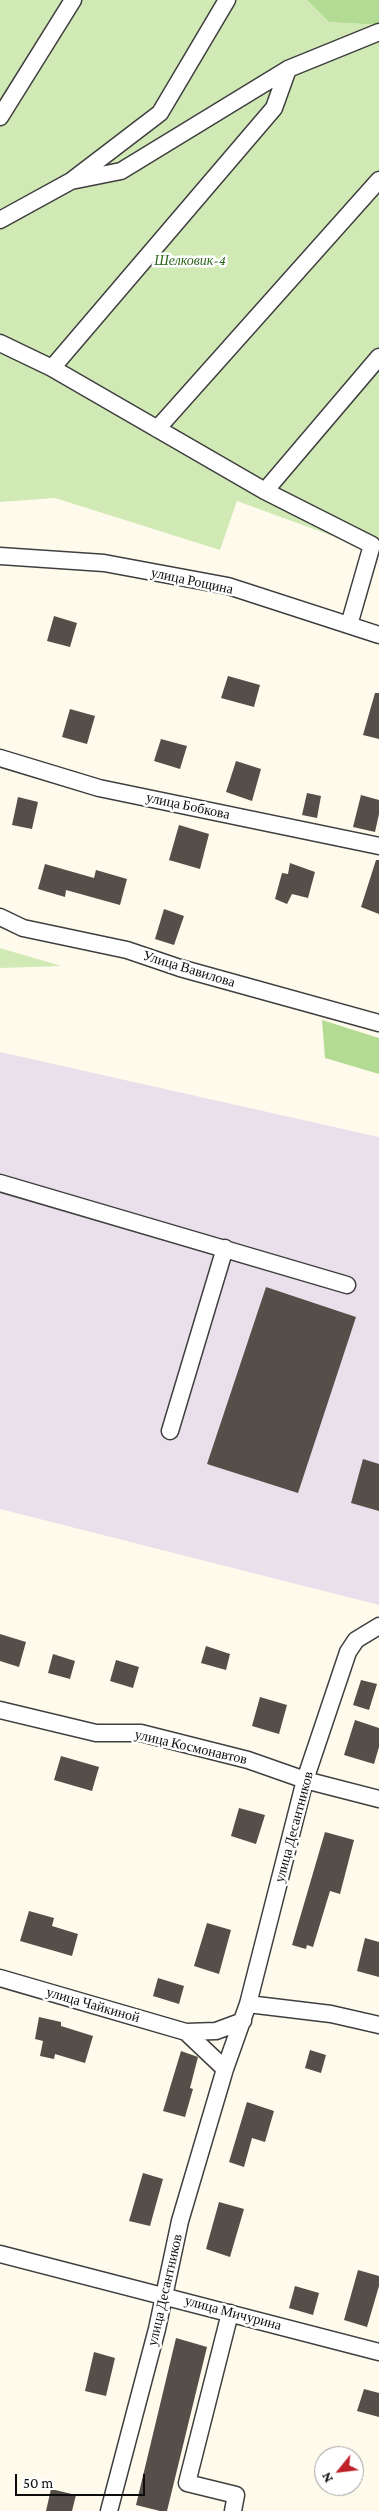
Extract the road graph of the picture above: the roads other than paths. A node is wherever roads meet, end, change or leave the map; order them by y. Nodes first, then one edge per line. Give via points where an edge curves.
1 (73, 0) edge
2 (227, 0) edge
3 (379, 32) edge
4 (288, 69) junction
5 (0, 117) edge
6 (379, 180) edge
7 (71, 181) junction
8 (0, 220) edge
9 (0, 343) edge
10 (379, 357) edge
11 (52, 368) junction
12 (156, 429) junction
13 (266, 491) junction
14 (375, 541) edge
15 (0, 556) edge
16 (349, 625) junction
17 (379, 635) edge
18 (0, 758) edge
19 (379, 846) edge
20 (0, 917) edge
21 (379, 1023) edge
22 (0, 1183) edge
23 (225, 1248) junction
24 (347, 1285) dead end
25 (170, 1431) dead end
26 (379, 1626) edge
27 (0, 1710) edge
28 (306, 1780) junction
29 (379, 1799) edge
30 (0, 1978) edge
31 (248, 2004) junction
32 (242, 2021) junction
33 (379, 2025) edge
34 (186, 2032) junction
35 (225, 2070) junction
36 (0, 2254) edge
37 (165, 2295) junction
38 (230, 2312) junction
39 (379, 2352) edge
40 (109, 2511) edge
41 (233, 2511) edge

1 - 5 street
2 - 7 street via 160,113
3 - 4 street
4 - 7 street via 121,171
4 - 11 street via 274,108
6 - 12 street
7 - 8 street
9 - 11 street
10 - 13 street
11 - 12 street
12 - 13 street
13 - 14 street
14 - 16 street
15 - 16 street, улица Рощина via 104,563 218,585
16 - 17 street, улица Рощина
18 - 19 street, улица Бобкова via 99,788
20 - 21 street, Улица Вавилова via 23,928 127,950 180,968
22 - 23 street
23 - 24 street
23 - 25 street
26 - 28 street, улица Десантников via 356,1640 348,1652
27 - 28 street, улица Космонавтов via 96,1733 141,1733 248,1760
28 - 29 street, улица Космонавтов
28 - 31 street, улица Десантников
30 - 34 street, улица Чайкиной
31 - 32 street, улица Десантников
31 - 33 street via 331,2014
32 - 34 street, улица Чайкиной via 216,2031
32 - 35 street, улица Десантников
34 - 35 street, улица Чайкиной
35 - 37 street, улица Десантников via 180,2221
36 - 37 street, улица Мичурина
37 - 38 street, улица Мичурина
37 - 40 street, улица Десантников
38 - 39 street, улица Мичурина
38 - 41 street via 188,2483 236,2495

